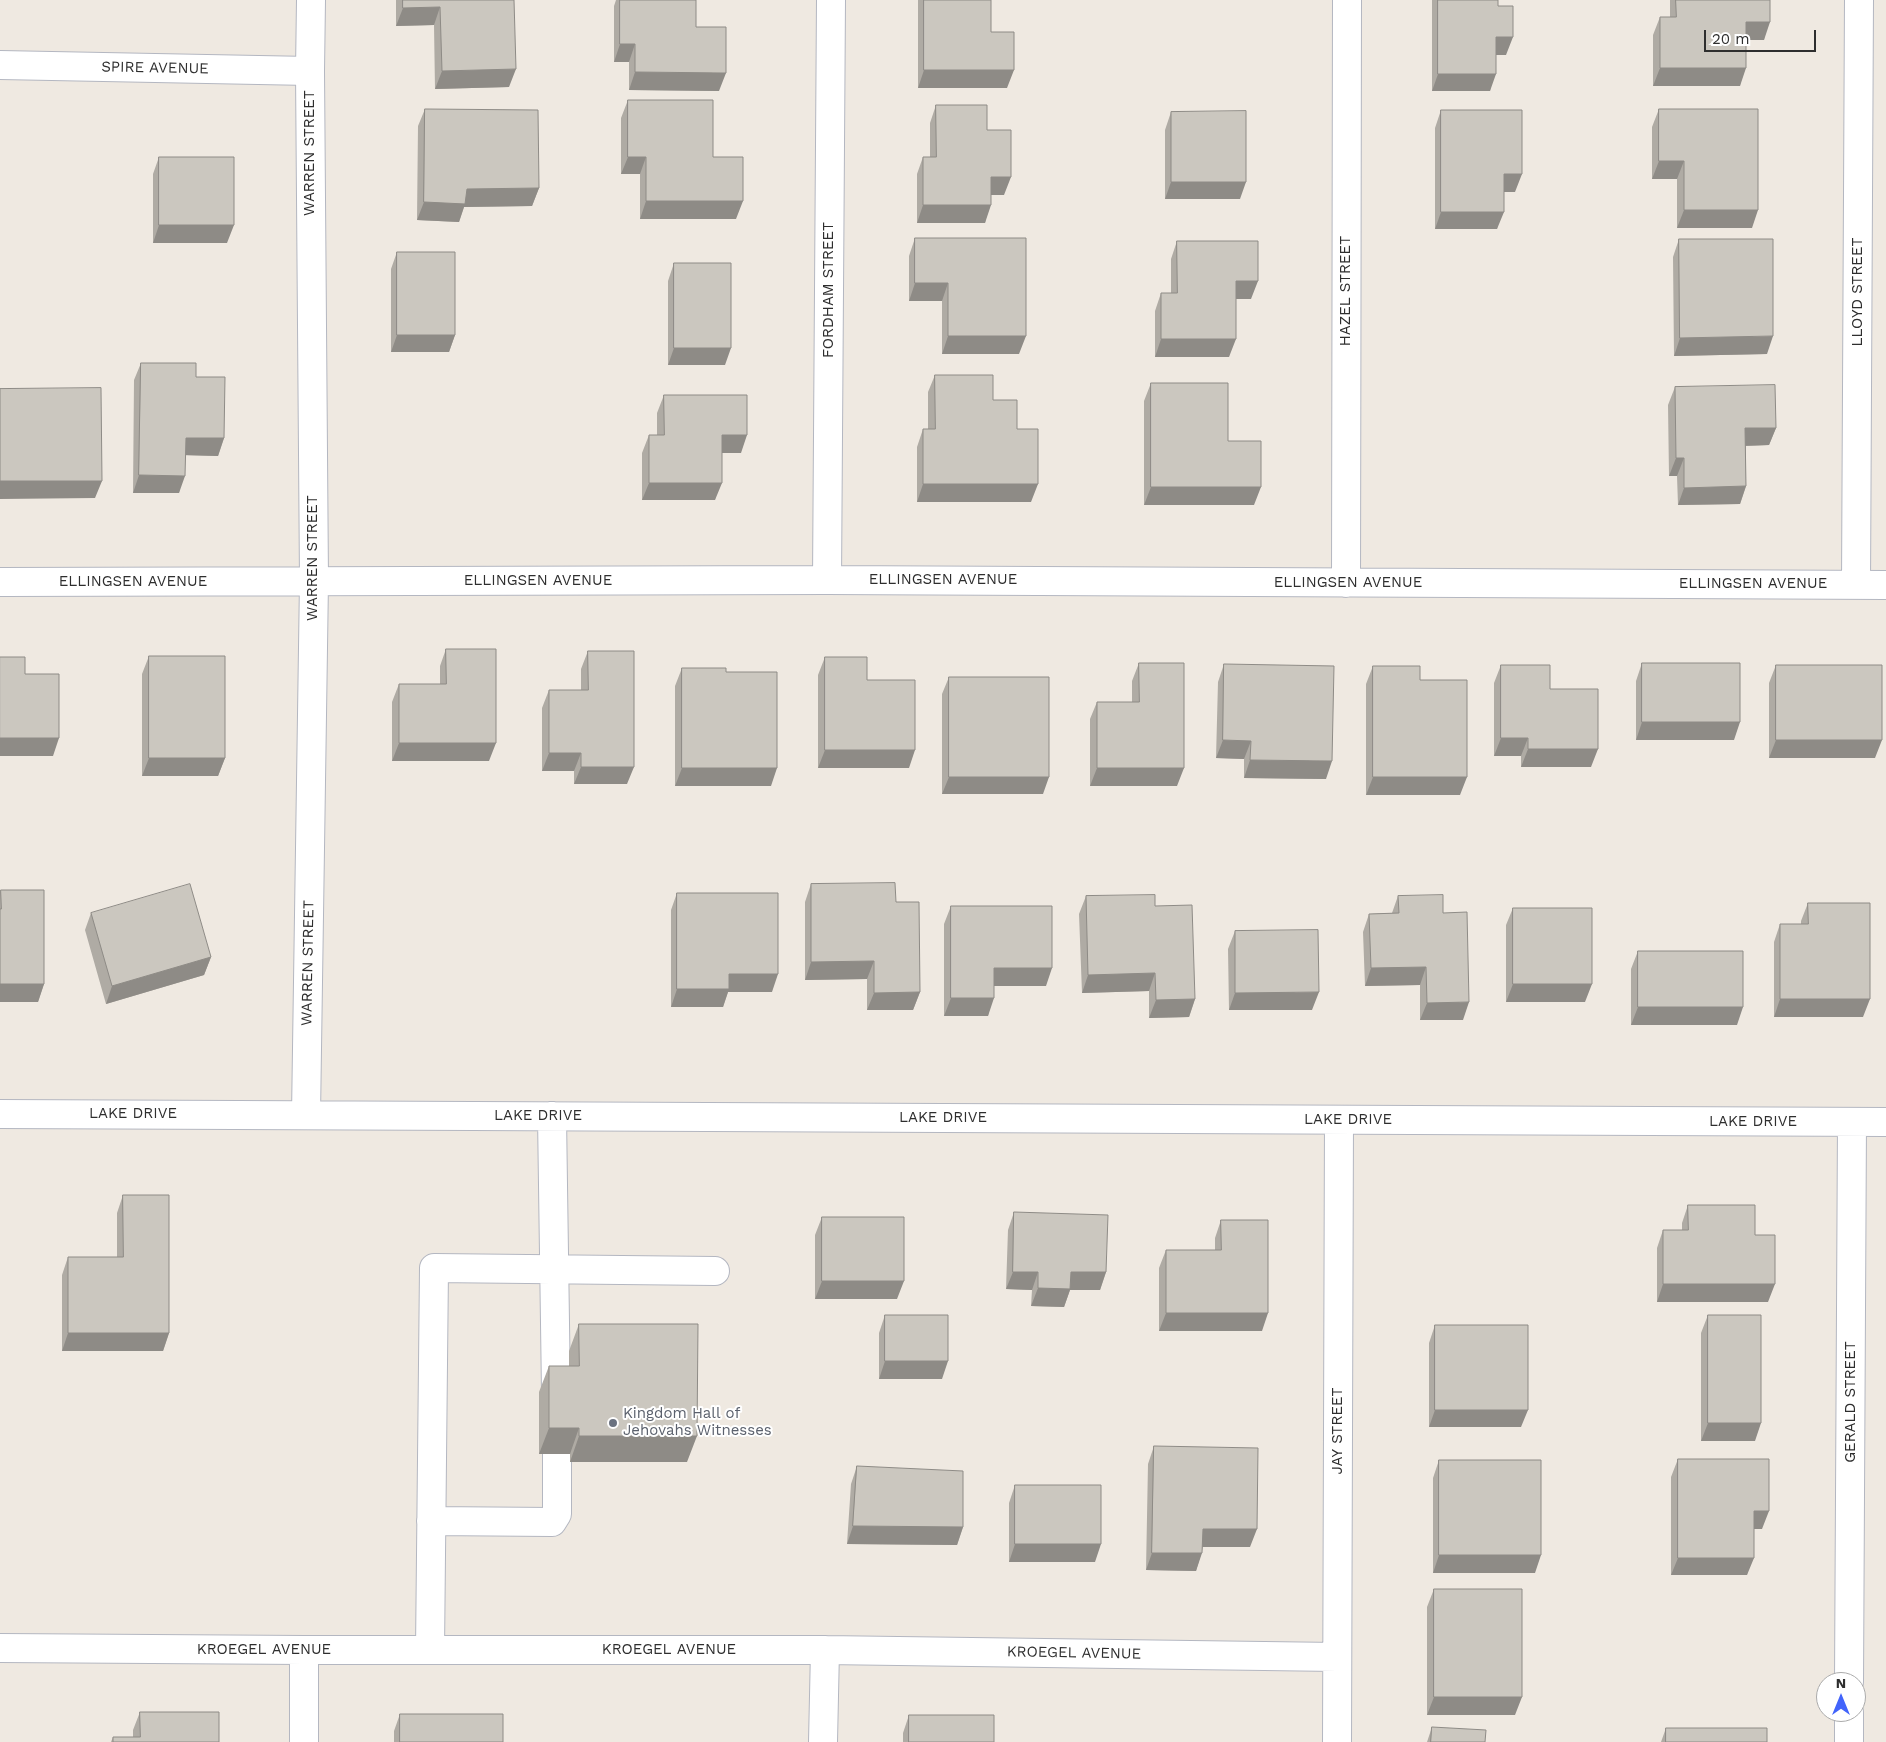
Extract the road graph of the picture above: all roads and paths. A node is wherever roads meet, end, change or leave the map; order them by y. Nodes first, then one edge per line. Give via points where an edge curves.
1 (311, 0) edge
2 (831, 0) edge
3 (1347, 0) edge
4 (1859, 0) edge
5 (0, 65) edge
6 (310, 72) junction
7 (827, 580) junction
8 (0, 582) edge
9 (314, 582) junction
10 (1346, 583) junction
11 (1856, 585) junction
12 (1886, 585) edge
13 (0, 1114) edge
14 (306, 1115) junction
15 (552, 1116) junction
16 (1339, 1120) junction
17 (1852, 1122) junction
18 (1886, 1122) edge
19 (555, 1271) junction
20 (715, 1271) dead end
21 (556, 1392) edge
22 (558, 1454) edge
23 (432, 1521) junction
24 (0, 1648) edge
25 (304, 1650) junction
26 (430, 1650) junction
27 (824, 1650) junction
28 (1338, 1656) junction
29 (1849, 1672) edge
30 (1849, 1722) edge
31 (304, 1742) edge
32 (823, 1742) edge
33 (1337, 1742) edge
34 (1849, 1742) edge

1 - 6 street, WARREN STREET
2 - 7 street, FORDHAM STREET
3 - 10 street, HAZEL STREET
4 - 11 street, LLOYD STREET
5 - 6 street, SPIRE AVENUE
6 - 9 street, WARREN STREET
7 - 9 street, ELLINGSEN AVENUE
7 - 10 street, ELLINGSEN AVENUE
8 - 9 street, ELLINGSEN AVENUE
9 - 14 street, WARREN STREET
10 - 11 street, ELLINGSEN AVENUE
11 - 12 street, ELLINGSEN AVENUE
13 - 14 street, LAKE DRIVE
14 - 15 street, LAKE DRIVE
15 - 16 street, LAKE DRIVE
15 - 19 street
16 - 17 street, LAKE DRIVE
16 - 28 street, JAY STREET
17 - 18 street, LAKE DRIVE
17 - 29 street, GERALD STREET
19 - 20 street
19 - 21 street
19 - 23 street via 434,1268
22 - 23 street via 558,1514 552,1522
23 - 26 street
24 - 25 street, KROEGEL AVENUE
25 - 26 street, KROEGEL AVENUE
25 - 31 street
26 - 27 street, KROEGEL AVENUE
27 - 28 street, KROEGEL AVENUE
27 - 32 street
28 - 33 street, JAY STREET
30 - 34 street

